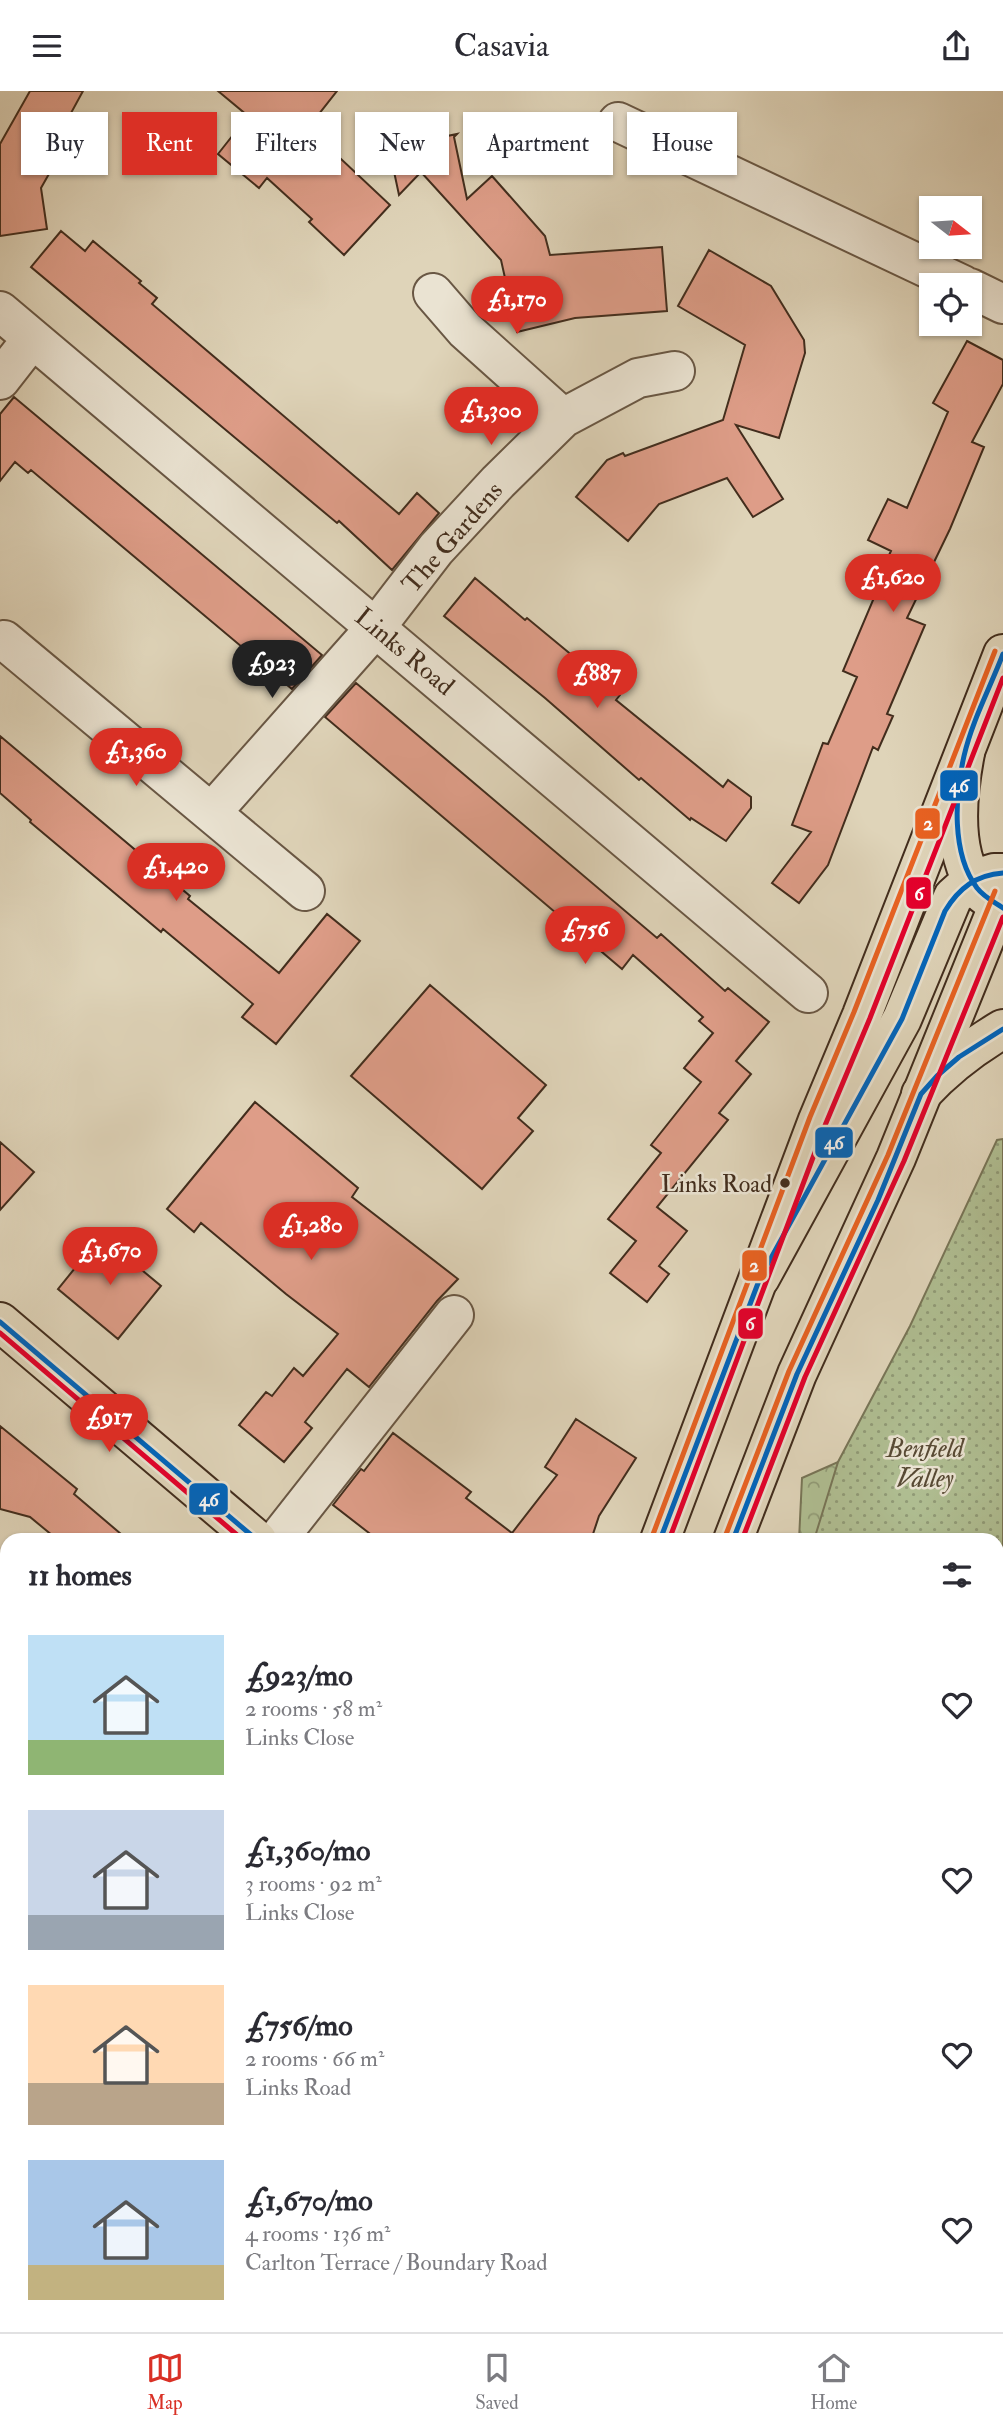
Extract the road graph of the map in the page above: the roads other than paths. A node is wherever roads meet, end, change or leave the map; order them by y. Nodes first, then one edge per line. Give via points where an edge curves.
1 (618, 122) dead end
2 (938, 273) edge
3 (433, 293) dead end
4 (982, 294) edge
5 (1003, 304) edge
6 (0, 311) edge
7 (32, 339) junction
8 (675, 371) dead end
9 (0, 380) edge
10 (563, 418) junction
11 (376, 627) junction
12 (4, 640) dead end
13 (1003, 654) edge
14 (965, 753) junction
15 (212, 812) junction
16 (305, 891) dead end
17 (996, 892) edge
18 (808, 993) dead end
19 (1003, 1030) edge
20 (921, 1094) junction
21 (760, 1278) junction
22 (454, 1315) dead end
23 (0, 1322) edge
24 (249, 1533) edge
25 (282, 1533) edge
26 (663, 1533) edge
27 (736, 1533) edge

1 - 2 street
3 - 10 street via 465,330
4 - 5 street
6 - 7 street, Links Road
7 - 9 street
7 - 11 street, Links Road
8 - 10 street, The Gardens via 638,378
10 - 11 street, The Gardens via 436,549
11 - 15 street, The Gardens
11 - 18 street, Links Road
12 - 15 street
13 - 14 main road
14 - 17 main road via 959,785 960,838
14 - 21 main road
15 - 16 street
17 - 20 main road
17 - 21 main road via 953,897 902,1019
19 - 20 main road via 959,1057
20 - 27 main road via 878,1200 797,1374
21 - 26 main road
22 - 25 street
23 - 24 main road

